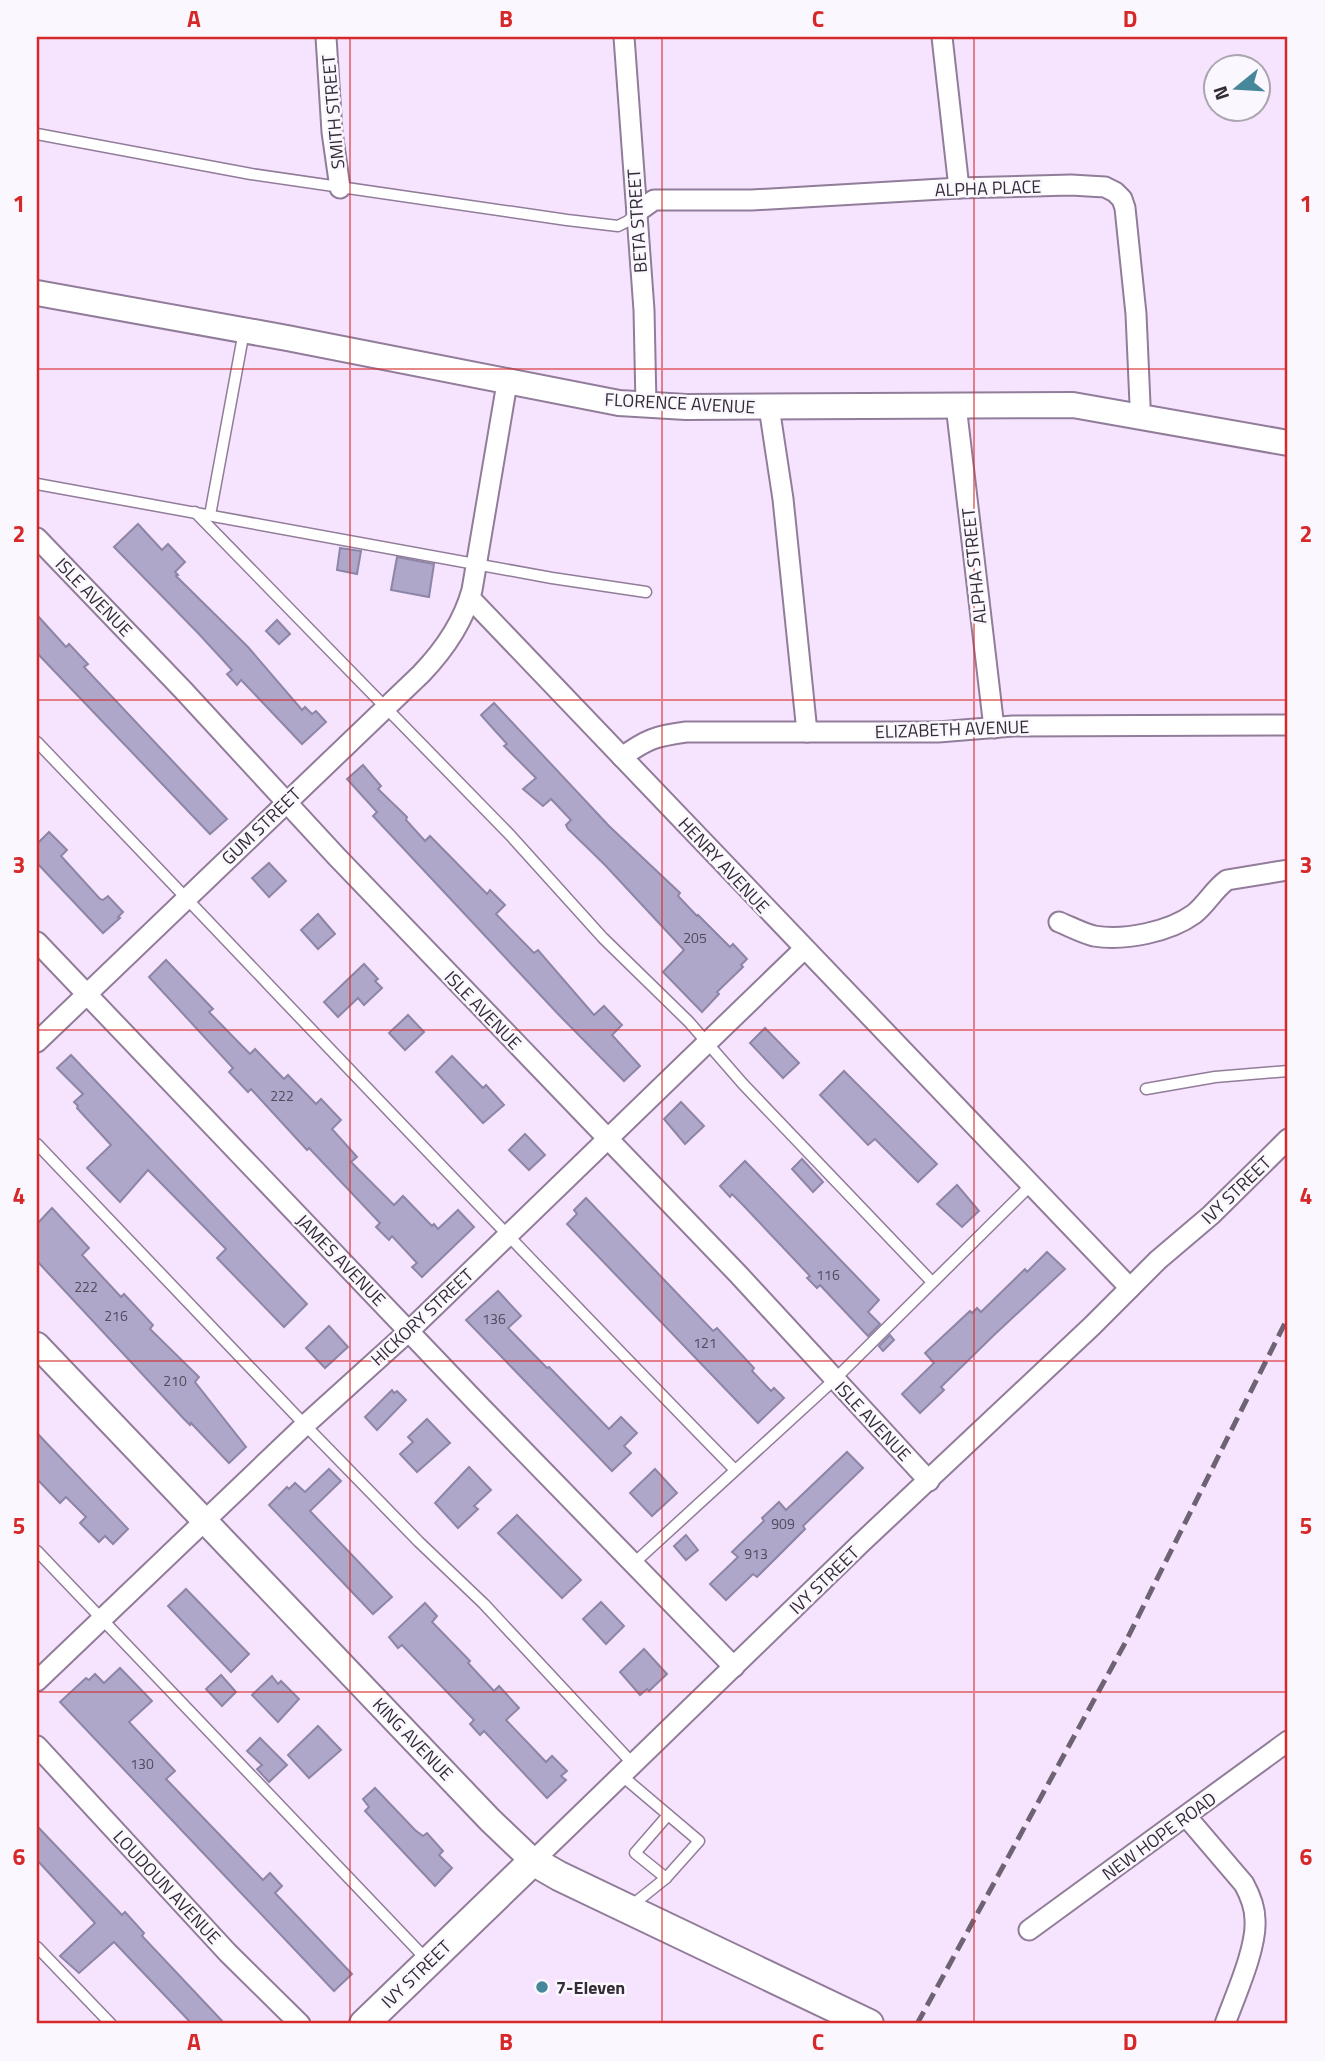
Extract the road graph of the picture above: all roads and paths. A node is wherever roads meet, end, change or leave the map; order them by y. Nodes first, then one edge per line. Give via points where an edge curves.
1 (326, 37) edge
2 (624, 37) edge
3 (942, 37) edge
4 (37, 134) edge
5 (340, 188) junction
6 (959, 188) junction
7 (637, 212) junction
8 (37, 293) edge
9 (244, 330) junction
10 (508, 383) junction
11 (646, 405) junction
12 (956, 405) junction
13 (769, 407) junction
14 (1139, 416) junction
15 (1288, 443) edge
16 (37, 484) edge
17 (195, 512) junction
18 (210, 515) junction
19 (37, 538) edge
20 (475, 564) junction
21 (646, 592) dead end
22 (470, 598) junction
23 (385, 708) junction
24 (1288, 725) edge
25 (994, 727) junction
26 (807, 732) junction
27 (37, 742) edge
28 (622, 757) junction
29 (287, 802) junction
30 (1288, 870) edge
31 (186, 899) junction
32 (1059, 922) dead end
33 (37, 942) edge
34 (804, 949) junction
35 (87, 995) junction
36 (37, 1042) edge
37 (706, 1043) junction
38 (1288, 1071) edge
39 (1146, 1088) dead end
40 (606, 1139) junction
41 (1288, 1139) edge
42 (37, 1144) edge
43 (1031, 1185) junction
44 (509, 1234) junction
45 (932, 1282) junction
46 (1130, 1288) junction
47 (409, 1331) junction
48 (37, 1345) edge
49 (834, 1380) junction
50 (305, 1425) junction
51 (735, 1470) junction
52 (929, 1481) junction
53 (204, 1521) junction
54 (37, 1551) edge
55 (633, 1564) junction
56 (101, 1620) junction
57 (733, 1667) junction
58 (37, 1681) edge
59 (1288, 1741) edge
60 (37, 1746) edge
61 (627, 1770) junction
62 (668, 1815) junction
63 (1186, 1815) junction
64 (533, 1861) junction
65 (666, 1878) junction
66 (627, 1909) junction
67 (1029, 1930) dead end
68 (37, 1947) edge
69 (429, 1961) junction
70 (111, 2024) edge
71 (300, 2024) edge
72 (364, 2024) edge
73 (869, 2024) edge
74 (1225, 2024) edge

1 - 5 street, SMITH STREET
2 - 7 street, BETA STREET
3 - 6 street
4 - 5 lane
5 - 7 lane via 618,226
6 - 7 street, ALPHA PLACE via 752,200 654,200
6 - 14 street, ALPHA PLACE via 1105,187 1122,199 1136,314
7 - 11 street, BETA STREET
8 - 9 street, FLORENCE AVENUE
9 - 10 street, FLORENCE AVENUE
9 - 18 lane
10 - 11 street, FLORENCE AVENUE
10 - 20 street
11 - 13 street, FLORENCE AVENUE
12 - 13 street, FLORENCE AVENUE
12 - 14 street, FLORENCE AVENUE via 1073,405
12 - 25 street, ALPHA STREET
13 - 26 street
14 - 15 street, FLORENCE AVENUE
16 - 17 lane
17 - 18 lane
17 - 23 lane
18 - 20 lane
19 - 29 street, ISLE AVENUE
20 - 21 lane
20 - 22 street
22 - 23 street, GUM STREET via 443,649
22 - 28 street, HENRY AVENUE
23 - 29 street, GUM STREET
23 - 37 lane
24 - 25 street, ELIZABETH AVENUE
25 - 26 street, ELIZABETH AVENUE
26 - 28 street, ELIZABETH AVENUE via 657,736
27 - 31 lane
28 - 34 street, HENRY AVENUE
29 - 31 street, GUM STREET
29 - 40 street, ISLE AVENUE
30 - 32 street via 1227,880 1191,916 1138,934 1096,936
31 - 35 street, GUM STREET
31 - 44 lane
33 - 35 street, JAMES AVENUE
34 - 37 street, HICKORY STREET
34 - 43 street, HENRY AVENUE
35 - 36 street, GUM STREET
35 - 47 street, JAMES AVENUE
37 - 40 street, HICKORY STREET
37 - 45 lane
38 - 39 lane
40 - 44 street, HICKORY STREET
40 - 49 street, ISLE AVENUE
41 - 46 street, IVY STREET
42 - 50 lane
43 - 45 lane
43 - 46 street, HENRY AVENUE
44 - 47 street, HICKORY STREET
44 - 51 lane
45 - 49 lane
46 - 52 street, IVY STREET
47 - 50 street, HICKORY STREET
47 - 55 street, JAMES AVENUE
48 - 53 street, KING AVENUE
49 - 51 lane
49 - 52 street, ISLE AVENUE
50 - 53 street, HICKORY STREET
50 - 61 lane via 484,1604
51 - 55 lane
52 - 57 street, IVY STREET
53 - 56 street, HICKORY STREET
53 - 64 street, KING AVENUE
54 - 56 lane
55 - 57 street, JAMES AVENUE
56 - 58 street, HICKORY STREET
56 - 69 lane
57 - 61 street, IVY STREET
59 - 63 street, NEW HOPE ROAD
60 - 71 street, LOUDOUN AVENUE via 228,1953
61 - 62 lane
61 - 64 street, IVY STREET
62 - 65 lane via 699,1841
62 - 65 lane via 635,1853
63 - 67 street, NEW HOPE ROAD
63 - 74 street via 1244,1884 1255,1917 1252,1944
64 - 66 main road, KING AVENUE
64 - 69 main road, IVY STREET
65 - 66 lane
66 - 73 main road, KING AVENUE
68 - 70 lane
69 - 72 main road, IVY STREET

